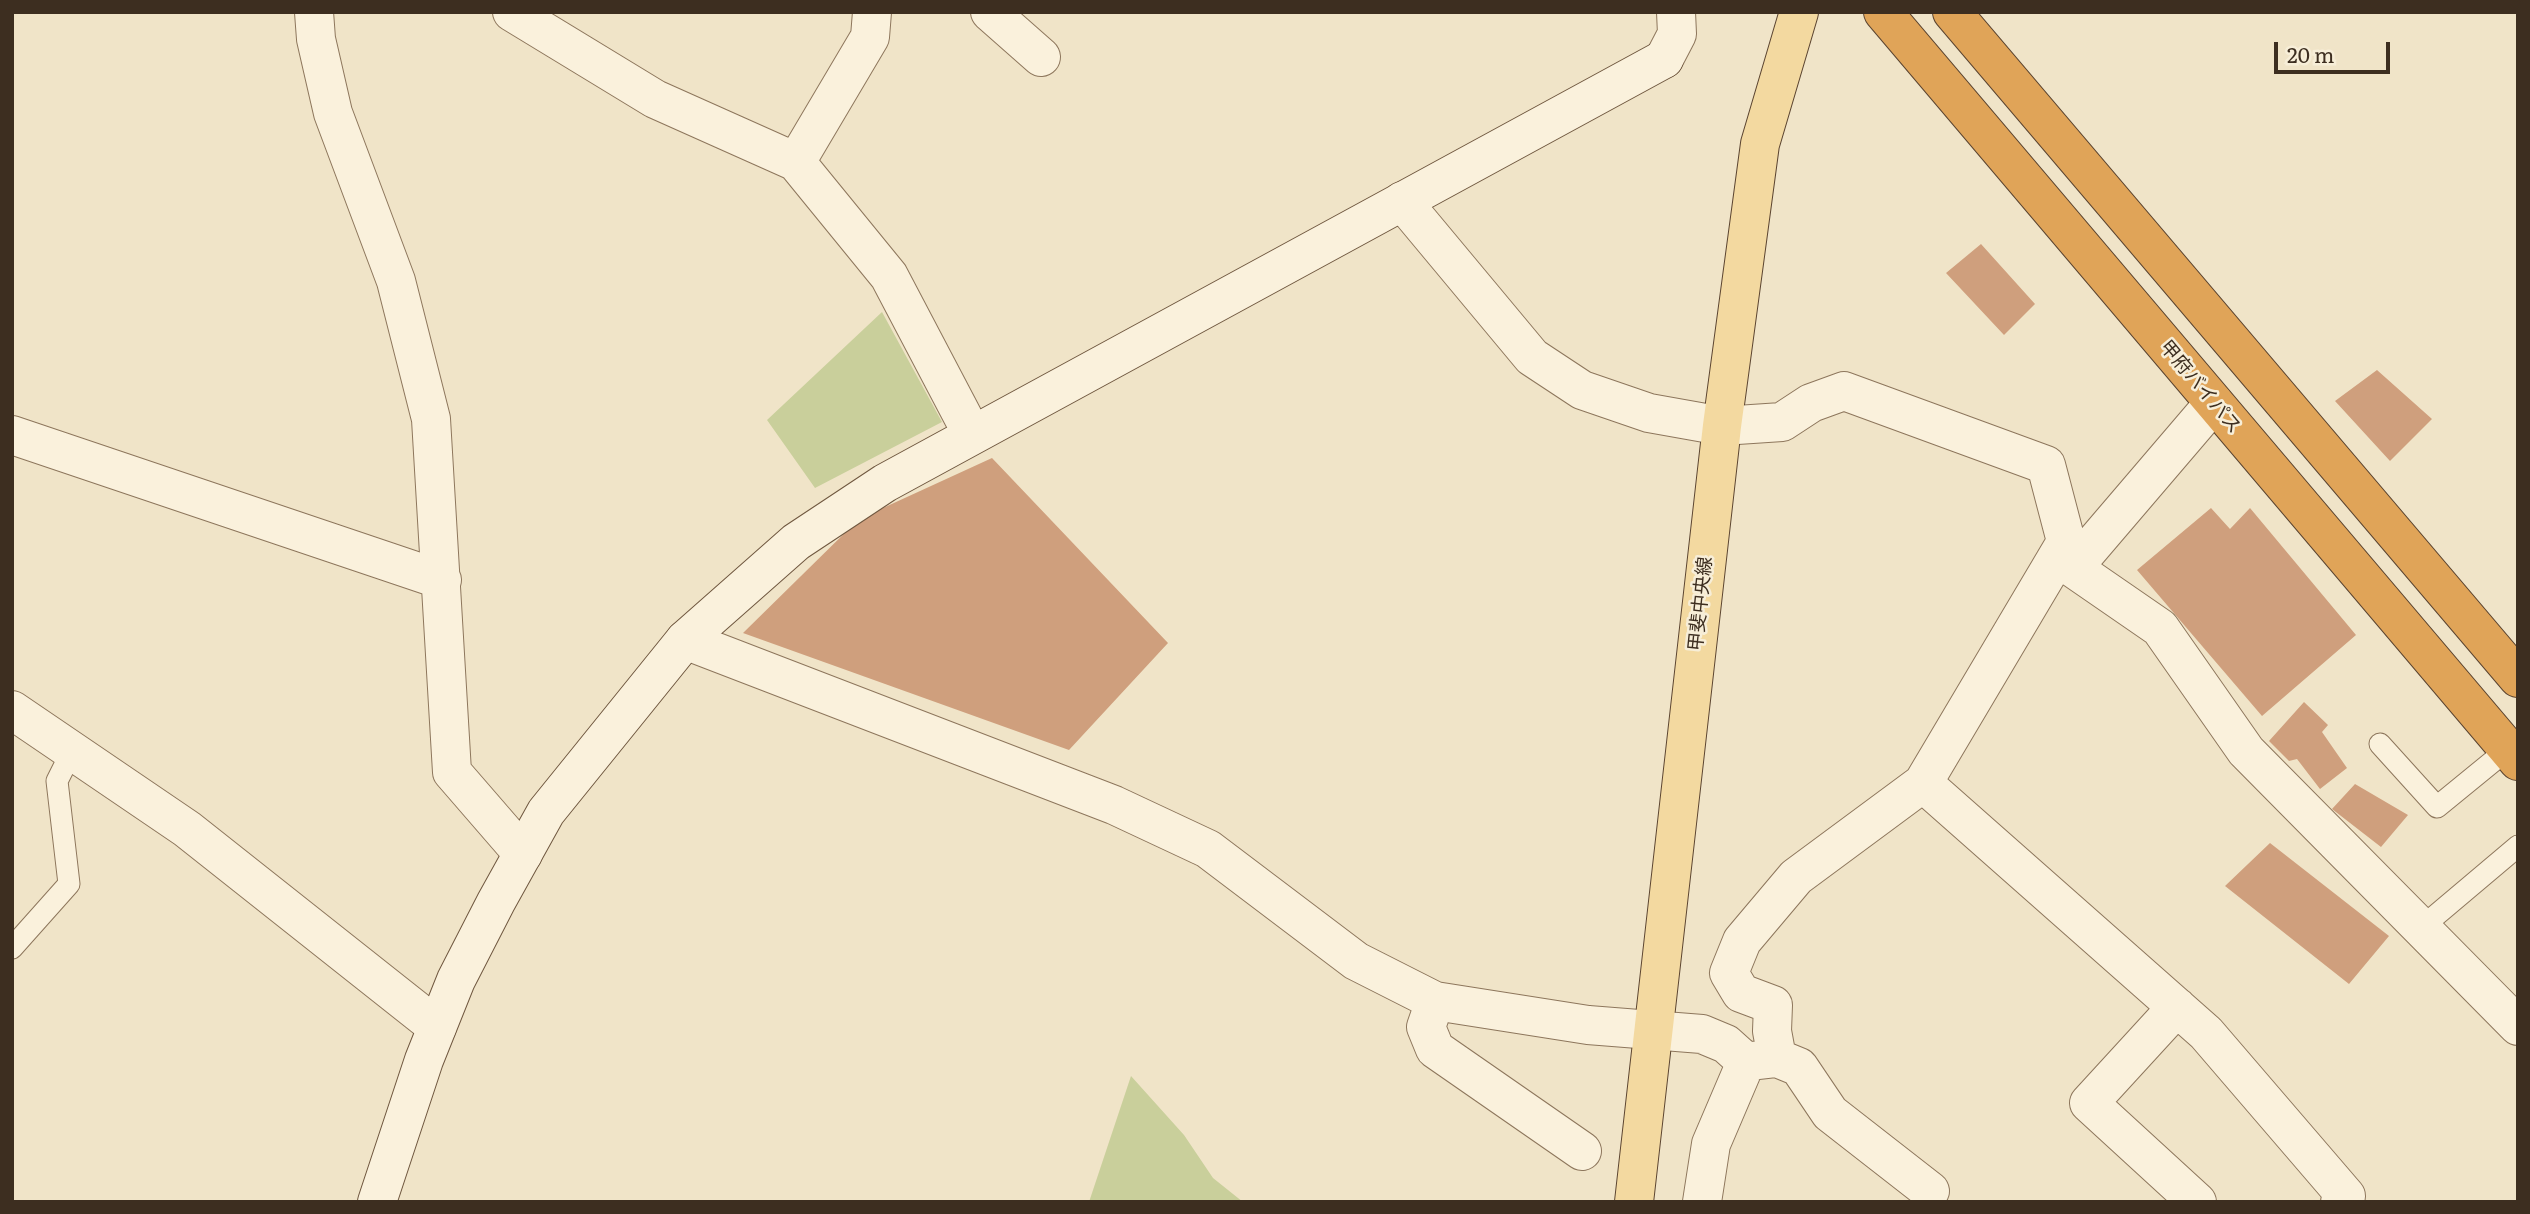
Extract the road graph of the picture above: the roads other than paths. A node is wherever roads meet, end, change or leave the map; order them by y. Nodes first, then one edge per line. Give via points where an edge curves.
1 (314, 12) edge
2 (512, 12) edge
3 (872, 12) edge
4 (990, 12) edge
5 (1676, 12) edge
6 (1800, 12) edge
7 (1883, 12) edge
8 (1952, 12) edge
9 (1041, 57) dead end
10 (796, 162) junction
11 (1402, 201) junction
12 (2214, 403) junction
13 (1722, 426) junction
14 (972, 434) junction
15 (12, 435) edge
16 (2070, 555) junction
17 (442, 580) junction
18 (685, 640) junction
19 (2518, 678) edge
20 (12, 710) edge
21 (2380, 744) dead end
22 (72, 751) junction
23 (2513, 755) edge
24 (1923, 783) junction
25 (2518, 846) edge
26 (523, 854) junction
27 (2423, 927) junction
28 (12, 948) edge
29 (1434, 1001) junction
30 (2177, 1007) junction
31 (2518, 1026) edge
32 (437, 1027) junction
33 (1653, 1031) junction
34 (1761, 1060) junction
35 (1582, 1151) dead end
36 (1930, 1191) dead end
37 (377, 1202) edge
38 (1634, 1202) edge
39 (1702, 1202) edge
40 (2197, 1202) edge
41 (2340, 1202) edge

1 - 17 street via 333,113 396,281 432,419
2 - 10 street via 655,99
3 - 10 street via 870,37
4 - 9 street
5 - 11 street via 1677,34 1664,59
6 - 13 main road, 甲斐中央線 via 1760,144
7 - 12 highway, 甲府バイパス
8 - 19 highway
10 - 14 street via 889,276
11 - 13 street via 1532,357 1581,390 1649,413
11 - 14 street
12 - 16 street
12 - 23 highway, 甲府バイパス
13 - 16 street via 1782,422 1811,403 1844,391 2046,465
13 - 33 main road, 甲斐中央線
14 - 18 street via 884,483 796,542
15 - 17 street
16 - 24 street
16 - 27 street via 2160,628 2246,751
17 - 26 street via 452,772
18 - 26 street via 546,812
18 - 29 street via 1114,805 1208,849 1356,961
20 - 22 street
21 - 23 lane via 2437,807
22 - 28 lane via 57,781 69,884
22 - 32 street via 187,829
24 - 30 street
24 - 34 street via 1796,877 1742,941 1730,973 1741,993 1773,1005 1772,1031
25 - 27 lane
26 - 32 street
27 - 31 street
29 - 33 street
29 - 35 street via 1426,1027 1435,1049
30 - 40 street via 2089,1103
30 - 41 street via 2206,1032 2346,1196
32 - 37 street
33 - 34 street via 1702,1034
33 - 38 main road, 甲斐中央線
34 - 36 street via 1800,1067 1830,1114
34 - 39 street via 1711,1144

